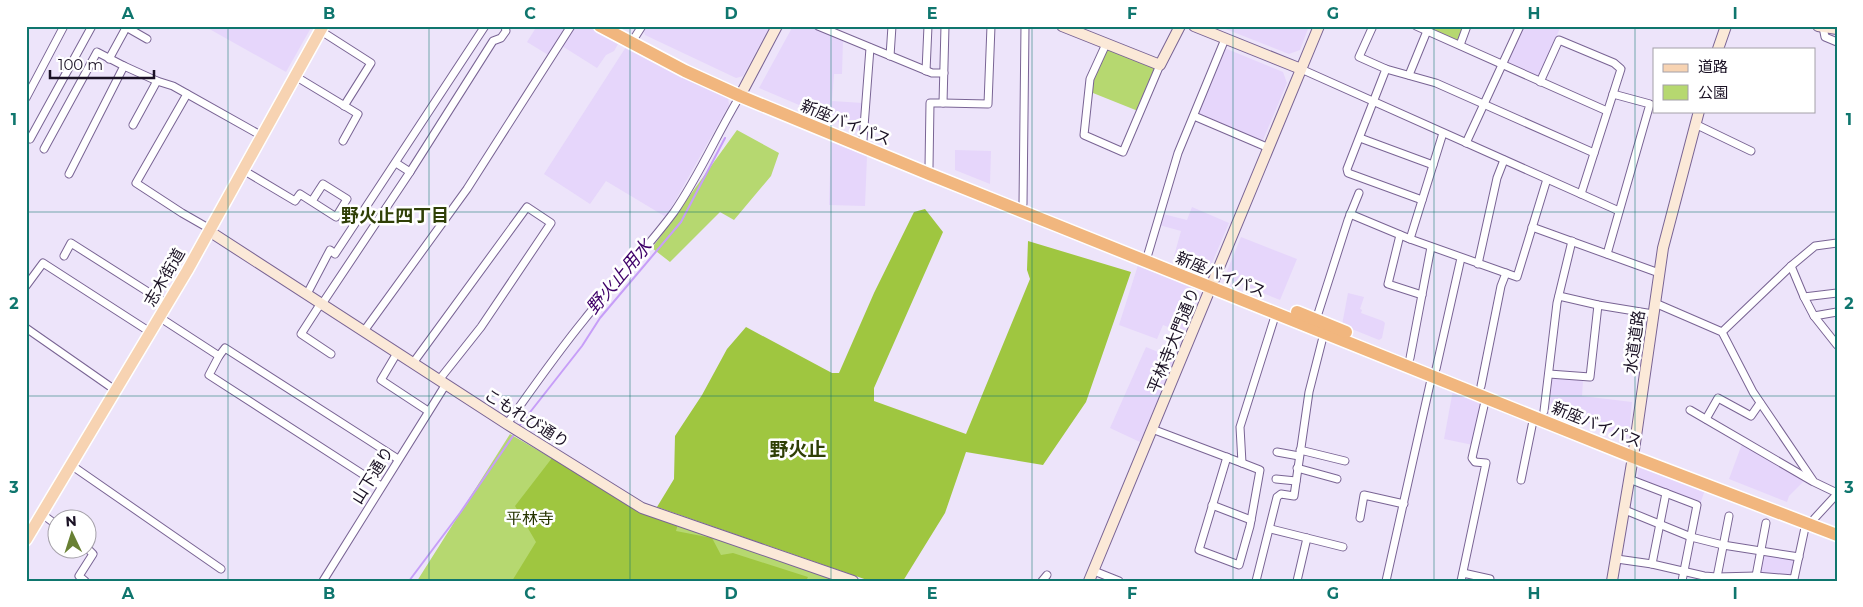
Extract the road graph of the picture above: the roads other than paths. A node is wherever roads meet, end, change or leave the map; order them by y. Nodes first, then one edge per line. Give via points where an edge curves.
1 (64, 26) edge
2 (92, 26) edge
3 (485, 26) edge
4 (505, 26) edge
5 (571, 26) edge
6 (600, 26) edge
7 (615, 26) edge
8 (642, 26) edge
9 (776, 26) edge
10 (818, 26) edge
11 (892, 26) edge
12 (928, 26) edge
13 (944, 26) edge
14 (991, 26) edge
15 (1025, 26) edge
16 (1062, 26) edge
17 (1180, 26) edge
18 (1194, 26) edge
19 (1319, 26) edge
20 (1373, 26) edge
21 (1416, 26) edge
22 (1467, 26) edge
23 (1520, 26) edge
24 (1726, 26) edge
25 (127, 27) edge
26 (1820, 27) edge
27 (1837, 28) edge
28 (322, 29) edge
29 (1427, 31) junction
30 (635, 37) junction
31 (147, 39) dead end
32 (1225, 39) junction
33 (1837, 42) edge
34 (1106, 44) junction
35 (1460, 45) junction
36 (870, 48) junction
37 (1718, 48) edge
38 (890, 56) junction
39 (109, 59) junction
40 (1160, 65) junction
41 (1502, 65) junction
42 (124, 66) junction
43 (1301, 69) junction
44 (1386, 69) junction
45 (926, 71) junction
46 (944, 73) junction
47 (1408, 75) junction
48 (295, 76) junction
49 (157, 80) junction
50 (1540, 82) junction
51 (741, 93) junction
52 (187, 94) junction
53 (1613, 94) junction
54 (26, 98) edge
55 (1373, 102) junction
56 (943, 103) junction
57 (1484, 104) junction
58 (344, 106) junction
59 (1607, 111) junction
60 (1699, 112) edge
61 (1194, 116) junction
62 (1695, 124) junction
63 (133, 125) dead end
64 (1443, 133) junction
65 (262, 136) junction
66 (1360, 138) junction
67 (30, 139) dead end
68 (863, 140) junction
69 (343, 141) dead end
70 (1466, 143) junction
71 (1269, 148) junction
72 (44, 149) dead end
73 (1751, 151) dead end
74 (1594, 153) junction
75 (1504, 160) junction
76 (396, 163) junction
77 (1433, 166) junction
78 (929, 167) junction
79 (243, 170) junction
80 (410, 172) junction
81 (69, 174) dead end
82 (1547, 179) junction
83 (1359, 193) dead end
84 (1581, 194) junction
85 (1422, 200) junction
86 (312, 201) junction
87 (1023, 204) junction
88 (1619, 211) junction
89 (1350, 214) junction
90 (1532, 227) junction
91 (210, 230) junction
92 (1400, 235) junction
93 (1410, 239) junction
94 (1572, 241) junction
95 (1837, 243) edge
96 (1431, 247) junction
97 (1148, 254) junction
98 (1607, 254) junction
99 (64, 256) dead end
100 (1461, 258) junction
101 (1478, 264) junction
102 (1791, 266) junction
103 (1506, 273) junction
104 (1659, 273) junction
105 (1212, 283) junction
106 (26, 286) edge
107 (1837, 293) edge
108 (307, 294) junction
109 (1422, 295) junction
110 (1559, 296) junction
111 (1804, 297) junction
112 (1655, 302) junction
113 (167, 304) junction
114 (322, 304) junction
115 (1598, 305) junction
116 (1837, 312) edge
117 (1276, 313) junction
118 (1653, 314) junction
119 (1814, 316) junction
120 (159, 317) junction
121 (1316, 320) junction
122 (26, 328) edge
123 (364, 331) junction
124 (150, 332) junction
125 (1722, 332) junction
126 (1324, 333) junction
127 (1837, 345) edge
128 (397, 353) junction
129 (331, 354) dead end
130 (219, 356) junction
131 (1410, 358) junction
132 (413, 363) junction
133 (1434, 372) junction
134 (1549, 374) junction
135 (442, 382) junction
136 (115, 390) junction
137 (1483, 391) junction
138 (1760, 403) junction
139 (1690, 410) dead end
140 (428, 411) junction
141 (1539, 414) junction
142 (1706, 419) junction
143 (507, 424) junction
144 (1152, 429) junction
145 (1277, 452) dead end
146 (1300, 453) junction
147 (1633, 453) junction
148 (1226, 457) junction
149 (398, 459) junction
150 (1345, 461) dead end
151 (1242, 463) junction
152 (71, 465) junction
153 (1298, 468) junction
154 (1276, 479) dead end
155 (1337, 479) dead end
156 (1629, 479) junction
157 (1521, 480) dead end
158 (1296, 481) junction
159 (1814, 482) junction
160 (381, 486) junction
161 (1666, 493) junction
162 (1837, 494) edge
163 (1404, 504) junction
164 (1212, 505) junction
165 (1625, 510) junction
166 (42, 514) junction
167 (1729, 516) dead end
168 (48, 518) edge
169 (1360, 518) dead end
170 (1251, 520) junction
171 (1810, 521) junction
172 (1766, 523) dead end
173 (1660, 524) junction
174 (1837, 528) edge
175 (1270, 529) junction
176 (1837, 536) edge
177 (1690, 537) junction
178 (1307, 538) junction
179 (26, 540) edge
180 (1723, 545) junction
181 (1343, 547) dead end
182 (1761, 552) junction
183 (1799, 557) junction
184 (1617, 559) junction
185 (89, 560) edge
186 (1652, 564) junction
187 (221, 569) dead end
188 (1463, 572) junction
189 (1684, 572) junction
190 (1091, 576) edge
191 (1756, 576) junction
192 (1716, 577) junction
193 (85, 581) edge
194 (323, 581) edge
195 (853, 581) edge
196 (1119, 581) edge
197 (1256, 581) edge
198 (1297, 581) edge
199 (1386, 581) edge
200 (1461, 581) edge
201 (1490, 581) edge
202 (1612, 581) edge
203 (1682, 581) edge

1 - 54 street
2 - 67 street
3 - 76 street
4 - 80 street via 506,31 493,41
5 - 123 street via 467,189
6 - 51 highway, 新座バイパス via 685,71
7 - 30 highway, 新座バイパス
8 - 30 street
9 - 51 street
10 - 36 street
11 - 38 street
12 - 45 street
13 - 46 street
14 - 56 street via 988,104
15 - 87 street
16 - 34 street
17 - 40 street
18 - 32 street
19 - 43 street, 平林寺大門通り
20 - 44 street via 1359,57
21 - 29 street
22 - 35 street
23 - 41 street
24 - 37 street
25 - 31 street
25 - 39 street
26 - 27 street
26 - 33 street via 1825,37
28 - 48 main road, 志木街道
28 - 58 street via 371,63
29 - 35 street
29 - 47 street
30 - 51 highway, 新座バイパス
32 - 43 street
32 - 61 street
34 - 40 street
34 - 40 street via 1090,79 1084,135 1123,152
35 - 41 street
36 - 38 street
36 - 68 street
38 - 45 street
39 - 42 street
39 - 72 street via 97,52
41 - 50 street
41 - 57 street
42 - 49 street
42 - 81 street
43 - 55 street
43 - 71 street, 平林寺大門通り
44 - 47 street
44 - 55 street
45 - 46 street
46 - 56 street
47 - 57 street via 1436,83
48 - 58 street
48 - 65 main road, 志木街道
49 - 52 street
49 - 63 street
50 - 53 street via 1559,40 1621,69
50 - 59 street
51 - 68 highway, 新座バイパス
51 - 105 highway, 新座バイパス
51 - 143 street via 674,211 584,320
52 - 65 street
52 - 91 street via 136,183
53 - 59 street
53 - 88 street via 1650,104
55 - 64 street
55 - 66 street
56 - 78 street via 930,103
57 - 70 street
57 - 74 street
58 - 69 street via 358,114
59 - 74 street
60 - 62 street, 水道道路
61 - 71 street
61 - 97 street via 1178,153
62 - 73 street
62 - 104 street, 水道道路
64 - 70 street
64 - 77 street
65 - 79 main road, 志木街道
66 - 77 street
66 - 85 street via 1348,173
68 - 78 highway, 新座バイパス
70 - 75 street
71 - 105 street, 平林寺大門通り
74 - 84 street
75 - 82 street
75 - 101 street
76 - 80 street
76 - 108 street via 335,254 330,250
77 - 85 street
78 - 87 highway, 新座バイパス
79 - 86 street via 296,201 300,194
79 - 91 main road, 志木街道
80 - 114 street
82 - 84 street
82 - 90 street
83 - 89 street
84 - 88 street
85 - 93 street
86 - 86 street via 336,217 347,199 323,184
87 - 97 highway, 新座バイパス
88 - 98 street
89 - 92 street
89 - 121 street
90 - 94 street
90 - 103 street via 1517,277
91 - 108 street, こもれび通り
91 - 113 main road, 志木街道
92 - 93 street
92 - 109 street via 1388,284
93 - 96 street
94 - 98 street
94 - 110 street
95 - 102 street via 1815,246
96 - 100 street
96 - 109 street
97 - 105 highway, 新座バイパス
98 - 104 street
99 - 113 street via 71,243
100 - 101 street
100 - 133 street
101 - 103 street
102 - 111 street
102 - 125 street
103 - 137 street
104 - 112 street, 水道道路
105 - 117 highway, 新座バイパス
105 - 121 highway, 新座バイパス
105 - 144 street, 平林寺大門通り
106 - 124 street via 43,263
107 - 111 street
108 - 114 street, こもれび通り
109 - 131 street
110 - 115 street
110 - 134 street
111 - 119 street
112 - 118 street, 水道道路
112 - 125 street
113 - 120 main road, 志木街道
114 - 123 street, こもれび通り
114 - 129 street via 301,334
115 - 118 street
115 - 134 street via 1590,377
116 - 119 street
117 - 126 highway, 新座バイパス
117 - 151 street via 1240,427
118 - 147 street, 水道道路
119 - 127 street
120 - 124 main road, 志木街道
120 - 130 street
121 - 131 highway, 新座バイパス
122 - 136 street
123 - 128 street, こもれび通り
124 - 136 main road, 志木街道
125 - 138 street
126 - 133 highway, 新座バイパス
126 - 146 street via 1309,392
128 - 132 street, こもれび通り
128 - 140 street via 381,380
130 - 149 street via 226,348
130 - 160 street via 209,375
131 - 133 highway, 新座バイパス
132 - 135 street, こもれび通り
132 - 135 street, 山下通り via 527,207 551,223
133 - 137 highway, 新座バイパス
133 - 163 street
134 - 141 street
135 - 140 street, 山下通り
135 - 143 street, こもれび通り
136 - 152 main road, 志木街道
137 - 141 highway, 新座バイパス
137 - 188 street via 1472,458 1474,462 1486,464
138 - 142 street via 1751,416 1718,398
138 - 159 street
139 - 142 street
140 - 149 street, 山下通り
141 - 147 highway, 新座バイパス
141 - 157 street
142 - 159 street
143 - 195 street, こもれび通り via 642,508
144 - 148 street
144 - 190 street, 平林寺大門通り
145 - 146 street
146 - 150 street
146 - 153 street
147 - 156 street, 水道道路
147 - 171 highway, 新座バイパス
148 - 151 street
148 - 164 street
149 - 160 street, 山下通り
151 - 170 street via 1260,470
152 - 166 main road, 志木街道
152 - 187 street
153 - 155 street
153 - 158 street
154 - 158 street
156 - 161 street
156 - 165 street, 水道道路
158 - 175 street via 1294,496 1281,494 1278,497
159 - 162 street
160 - 194 street, 山下通り
161 - 173 street
161 - 177 street via 1697,505
162 - 171 street
163 - 169 street via 1364,494
163 - 199 street
164 - 170 street
164 - 170 street via 1199,550 1239,565
165 - 173 street
165 - 184 street, 水道道路
166 - 168 street
166 - 179 main road, 志木街道
167 - 180 street
171 - 174 highway, 新座バイパス
171 - 176 highway, 新座バイパス
171 - 183 street
172 - 182 street
173 - 177 street
173 - 186 street
175 - 178 street
175 - 197 street
177 - 180 street
177 - 189 street
178 - 181 street
178 - 198 street
180 - 182 street
180 - 192 street
182 - 183 street
182 - 191 street
183 - 191 street via 1794,579
184 - 186 street
184 - 202 street, 水道道路
185 - 193 street via 79,576
186 - 189 street
188 - 200 street
188 - 201 street
189 - 192 street
189 - 203 street
190 - 196 street
191 - 192 street

